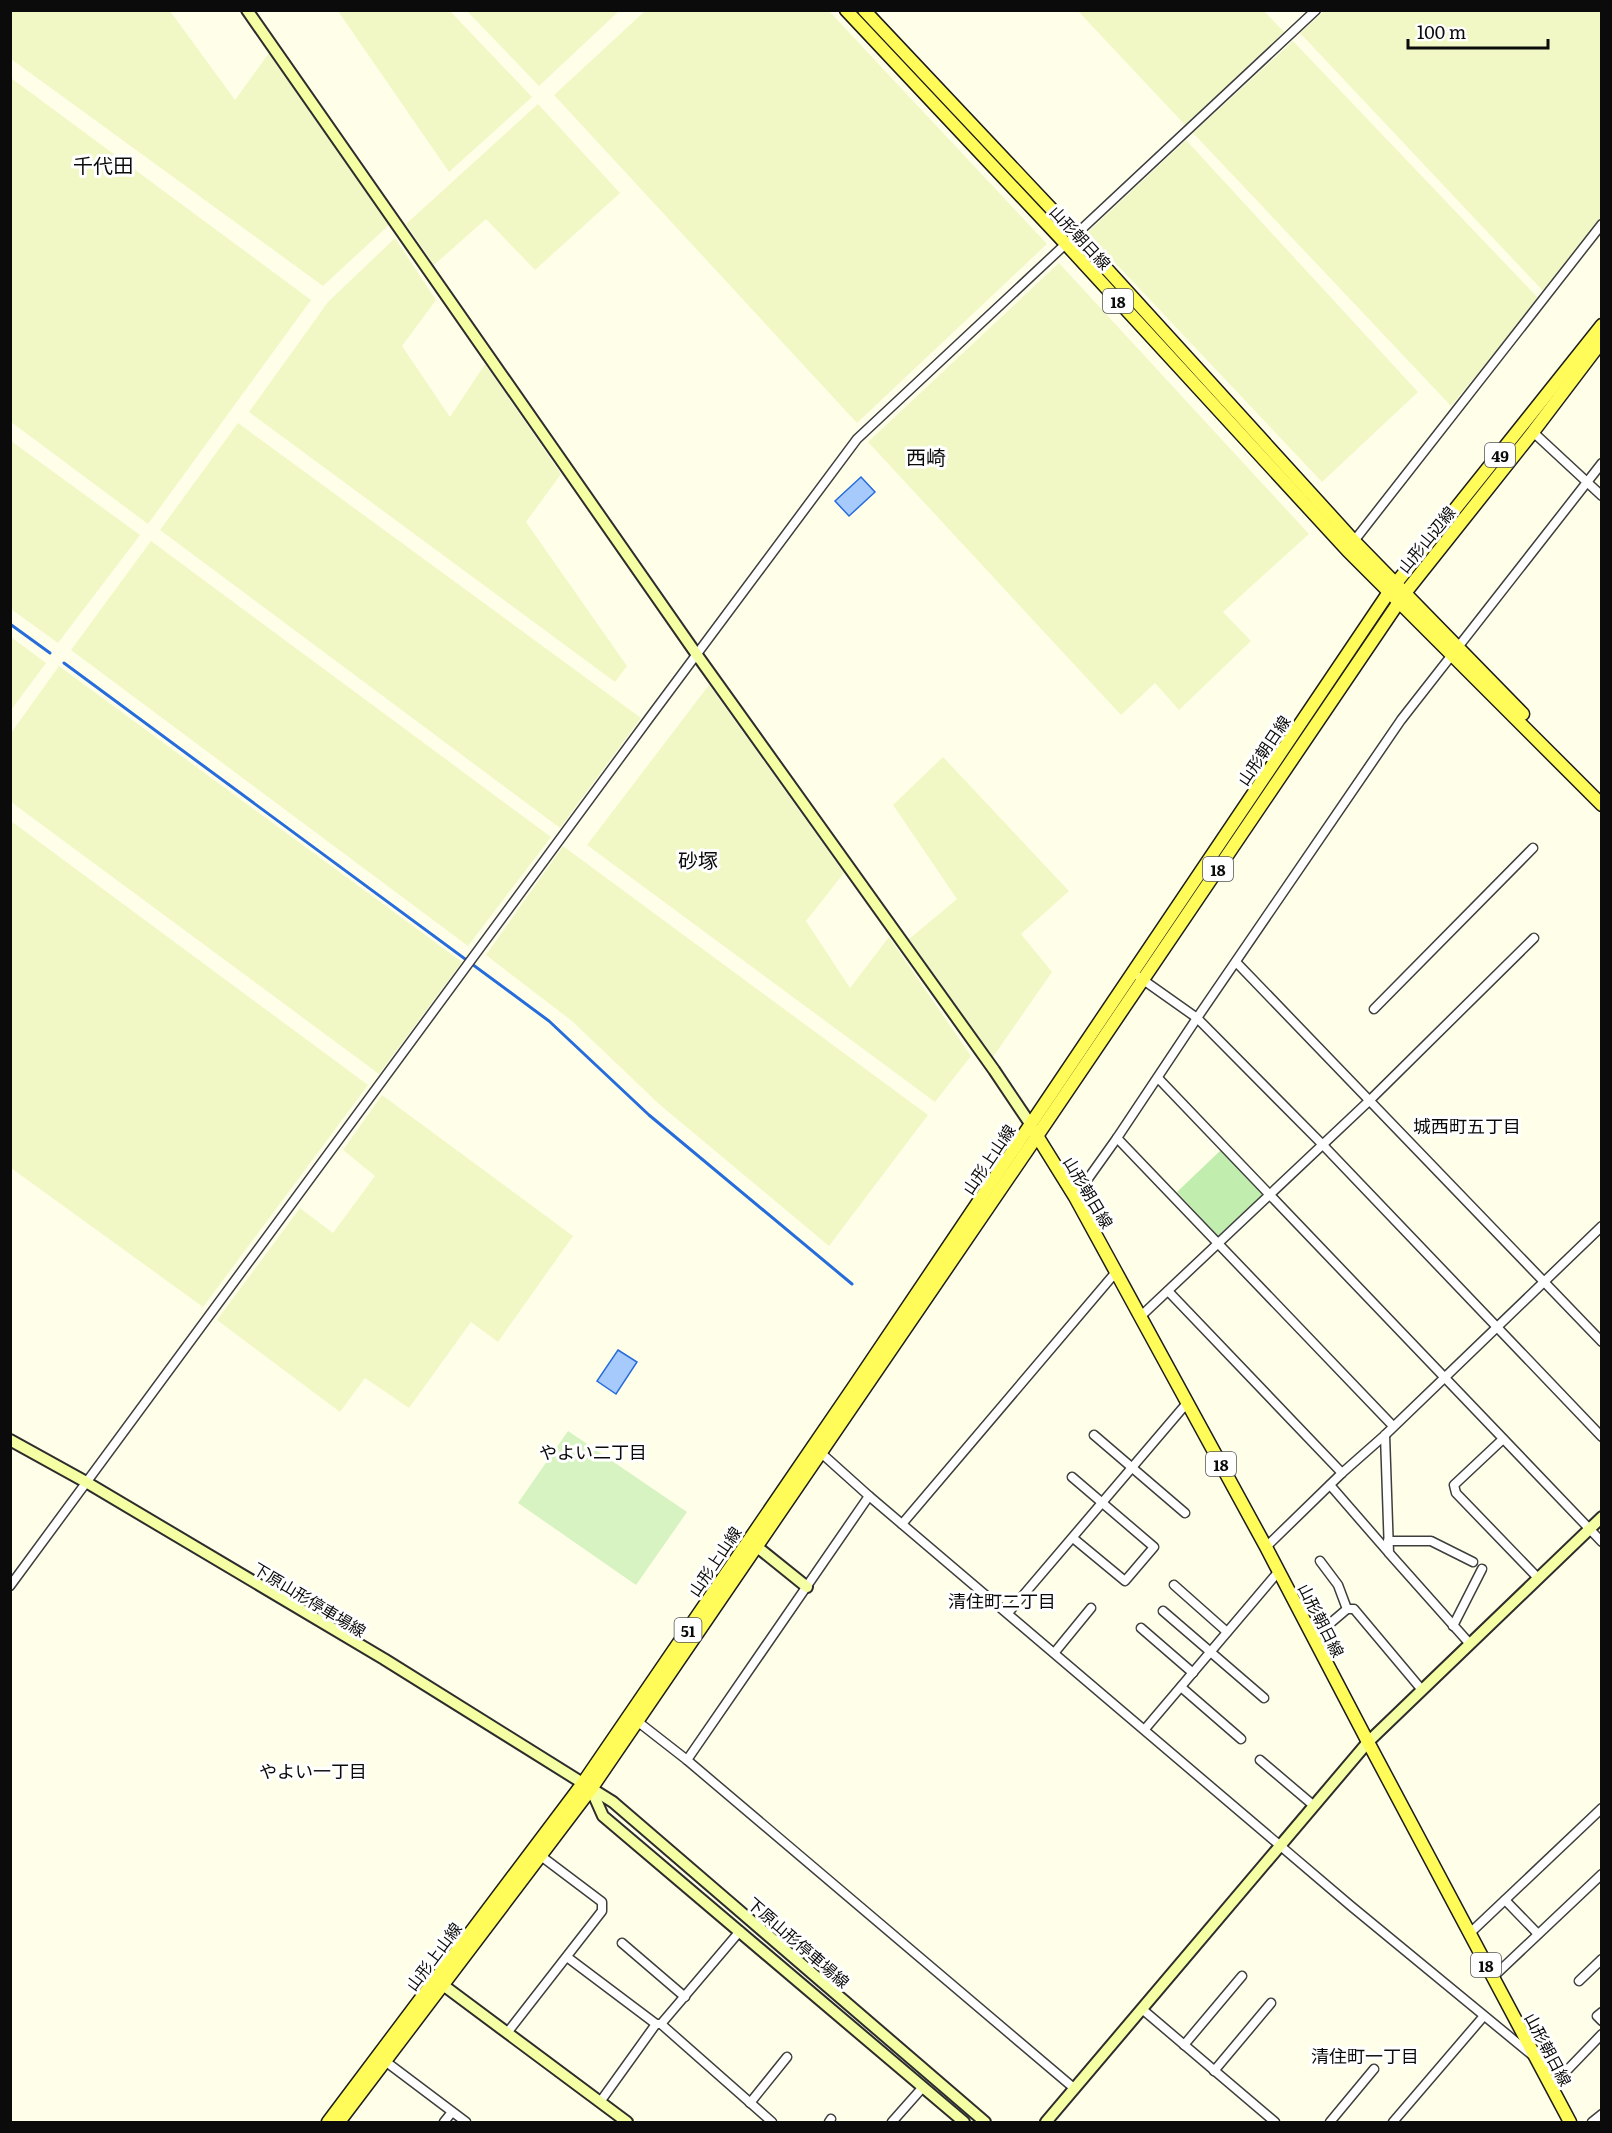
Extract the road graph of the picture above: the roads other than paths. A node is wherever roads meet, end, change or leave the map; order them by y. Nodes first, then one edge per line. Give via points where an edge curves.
1 (247, 10) edge
2 (846, 10) edge
3 (864, 10) edge
4 (1316, 10) edge
5 (1602, 224) edge
6 (1075, 234) junction
7 (1066, 244) junction
8 (1602, 325) edge
9 (1602, 341) edge
10 (1533, 432) junction
11 (1602, 463) edge
12 (1587, 482) junction
13 (1602, 496) edge
14 (1354, 541) junction
15 (1397, 593) junction
16 (1454, 651) junction
17 (697, 655) junction
18 (1602, 793) edge
19 (1602, 805) edge
20 (1533, 848) dead end
21 (1534, 939) dead end
22 (1236, 962) junction
23 (1138, 977) junction
24 (1374, 1009) dead end
25 (1197, 1018) junction
26 (1158, 1078) junction
27 (1370, 1100) junction
28 (1034, 1131) junction
29 (1117, 1138) junction
30 (1322, 1144) junction
31 (1270, 1195) junction
32 (1075, 1197) junction
33 (1602, 1226) edge
34 (1220, 1243) junction
35 (1116, 1272) junction
36 (1544, 1282) junction
37 (1168, 1292) junction
38 (1141, 1316) junction
39 (1496, 1327) junction
40 (1602, 1342) edge
41 (1445, 1377) junction
42 (1187, 1403) junction
43 (1393, 1426) junction
44 (1094, 1435) dead end
45 (1385, 1435) junction
46 (1602, 1437) edge
47 (1503, 1439) junction
48 (10, 1440) edge
49 (820, 1452) junction
50 (1132, 1468) junction
51 (1342, 1473) junction
52 (1072, 1477) dead end
53 (86, 1482) junction
54 (1330, 1485) junction
55 (869, 1496) junction
56 (1103, 1503) junction
57 (1185, 1513) dead end
58 (1602, 1517) edge
59 (902, 1524) junction
60 (1589, 1529) junction
61 (1073, 1538) junction
62 (1388, 1541) junction
63 (1602, 1542) edge
64 (756, 1546) junction
65 (1266, 1546) junction
66 (1389, 1553) junction
67 (1320, 1561) dead end
68 (1473, 1562) dead end
69 (1482, 1569) dead end
70 (1279, 1571) junction
71 (1538, 1578) junction
72 (1174, 1585) dead end
73 (10, 1586) edge
74 (807, 1587) junction
75 (1091, 1608) dead end
76 (1347, 1609) junction
77 (1162, 1611) dead end
78 (1008, 1613) junction
79 (1453, 1626) junction
80 (1141, 1628) dead end
81 (1227, 1632) junction
82 (1312, 1638) junction
83 (1470, 1644) junction
84 (1055, 1652) junction
85 (1210, 1652) junction
86 (1192, 1673) junction
87 (1181, 1687) junction
88 (1422, 1690) junction
89 (1264, 1698) dead end
90 (637, 1721) junction
91 (1145, 1729) junction
92 (1241, 1739) dead end
93 (1368, 1742) junction
94 (687, 1760) junction
95 (1260, 1760) dead end
96 (587, 1786) junction
97 (1313, 1805) junction
98 (1602, 1808) edge
99 (1280, 1845) junction
100 (541, 1856) junction
101 (1602, 1874) edge
102 (1505, 1900) junction
103 (740, 1932) junction
104 (1469, 1934) junction
105 (1538, 1934) junction
106 (622, 1943) dead end
107 (567, 1957) junction
108 (1602, 1959) edge
109 (1242, 1976) dead end
110 (1492, 1978) junction
111 (1579, 1981) dead end
112 (443, 1985) junction
113 (685, 1997) junction
114 (1271, 2003) dead end
115 (1142, 2009) junction
116 (1602, 2012) edge
117 (1483, 2017) junction
118 (1602, 2022) edge
119 (659, 2024) junction
120 (507, 2032) junction
121 (1602, 2034) edge
122 (1184, 2045) junction
123 (787, 2057) dead end
124 (1536, 2059) junction
125 (385, 2061) junction
126 (1374, 2069) dead end
127 (1214, 2071) junction
128 (922, 2087) junction
129 (1551, 2087) junction
130 (1075, 2089) junction
131 (600, 2102) junction
132 (750, 2103) junction
133 (452, 2112) junction
134 (1602, 2114) edge
135 (767, 2121) edge
136 (328, 2122) edge
137 (339, 2122) edge
138 (444, 2122) edge
139 (466, 2122) edge
140 (627, 2122) edge
141 (892, 2122) edge
142 (964, 2122) edge
143 (985, 2122) edge
144 (1046, 2122) edge
145 (1275, 2122) edge
146 (1330, 2122) edge
147 (1393, 2122) edge
148 (1570, 2122) edge
149 (1592, 2122) edge

1 - 17 street
2 - 7 main road, 山形朝日線 / 18
3 - 6 main road, 山形朝日線 / 18
4 - 6 street
5 - 14 street
6 - 7 street
6 - 14 main road, 山形朝日線 / 18
7 - 15 main road, 山形朝日線 / 18 via 1348,551
7 - 17 street via 857,439
8 - 15 main road, 山形山辺線 / 49
9 - 10 main road, 山形山辺線 / 49
10 - 12 street
10 - 15 main road, 山形山辺線 / 49
11 - 12 street
12 - 13 street
12 - 16 street
14 - 15 main road, 山形朝日線 / 18
15 - 16 main road
15 - 23 main road, 山形朝日線 / 18
16 - 18 main road
16 - 19 main road
16 - 22 street via 1401,720
17 - 28 street
17 - 53 street
20 - 24 street
21 - 27 street
22 - 25 street
22 - 27 street
23 - 25 street
23 - 28 main road, 山形朝日線 / 18
25 - 26 street
25 - 30 street
26 - 29 street
26 - 31 street
27 - 30 street
27 - 36 street
28 - 32 main road, 山形朝日線 / 18
28 - 49 main road, 山形上山線 / 51
28 - 96 main road, 山形上山線 / 51
29 - 32 street
29 - 34 street
30 - 31 street
30 - 39 street
31 - 34 street
31 - 41 street
32 - 35 main road, 山形朝日線 / 18
33 - 36 street
34 - 37 street
34 - 43 street
35 - 38 main road, 山形朝日線 / 18
35 - 59 street
36 - 39 street
36 - 40 street
37 - 38 street
37 - 51 street
38 - 42 main road, 山形朝日線 / 18
39 - 41 street
39 - 46 street
41 - 43 street
41 - 47 street
42 - 50 street
42 - 65 main road, 山形朝日線 / 18
43 - 45 street
44 - 50 street
45 - 51 street
45 - 62 street
47 - 60 street
47 - 71 street via 1454,1485 1456,1493
48 - 53 street, 下原山形停車場線
49 - 55 street
49 - 64 main road, 山形上山線 / 51
50 - 56 street
50 - 57 street
51 - 54 street
52 - 56 street
53 - 73 street
53 - 96 street, 下原山形停車場線 via 384,1659
54 - 65 street
54 - 66 street
55 - 59 street
55 - 74 street
56 - 61 street
56 - 61 street via 1154,1547 1125,1581
58 - 60 street
59 - 78 street
60 - 63 street
60 - 71 street
61 - 78 street
62 - 66 street
62 - 68 street via 1431,1541
64 - 74 street
64 - 90 main road, 山形上山線 / 51
65 - 70 main road, 山形朝日線 / 18
66 - 79 street
67 - 76 street via 1338,1585
69 - 79 street
70 - 81 street
70 - 82 main road, 山形朝日線 / 18
71 - 83 street
72 - 81 street
74 - 94 street
75 - 84 street
76 - 82 street
76 - 88 street via 1354,1609
77 - 85 street
78 - 84 street
79 - 83 street
80 - 86 street
81 - 85 street
82 - 93 main road, 山形朝日線 / 18
83 - 88 street
84 - 91 street
85 - 86 street
85 - 89 street
86 - 87 street
87 - 91 street
87 - 92 street
88 - 93 street
90 - 94 street
90 - 96 main road, 山形上山線 / 51
91 - 99 street
93 - 97 street
93 - 104 main road, 山形朝日線 / 18
94 - 130 street
95 - 97 street
96 - 100 main road, 山形上山線 / 51
96 - 103 street, 下原山形停車場線 via 603,1816
96 - 136 main road, 山形上山線 / 51
96 - 143 street, 下原山形停車場線 via 613,1802
97 - 99 street
98 - 102 street
99 - 115 street
99 - 117 street
100 - 107 street via 602,1902 602,1911
100 - 112 main road, 山形上山線 / 51
101 - 105 street
102 - 104 street
102 - 105 street
103 - 113 street
103 - 128 street, 下原山形停車場線
104 - 110 main road, 山形朝日線 / 18
105 - 110 street
106 - 113 street
107 - 119 street
107 - 120 street
108 - 111 street
109 - 122 street
110 - 124 main road, 山形朝日線 / 18
112 - 120 street
112 - 125 main road, 山形上山線 / 51
113 - 119 street
114 - 127 street
115 - 122 street
115 - 130 street
116 - 118 street via 1597,2016
117 - 124 street
117 - 147 street
119 - 131 street
119 - 132 street
120 - 131 street
121 - 129 street
122 - 127 street
123 - 132 street
124 - 129 main road, 山形朝日線 / 18
125 - 133 street
125 - 137 main road, 山形上山線 / 51
126 - 146 street
127 - 145 street
128 - 141 street
128 - 142 street, 下原山形停車場線
129 - 148 main road, 山形朝日線 / 18
130 - 144 street
131 - 140 street
132 - 135 street
133 - 138 street
133 - 139 street
134 - 149 street

